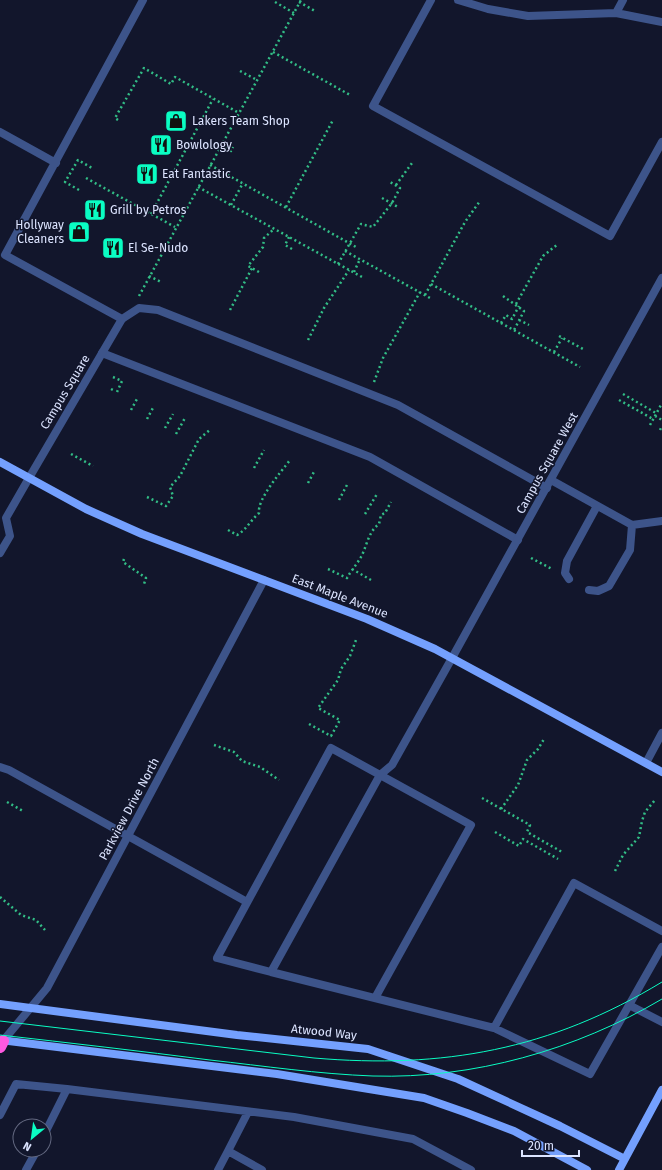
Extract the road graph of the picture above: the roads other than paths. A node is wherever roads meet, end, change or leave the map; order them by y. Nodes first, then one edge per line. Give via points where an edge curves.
1 (143, 0) edge
2 (431, 0) edge
3 (458, 0) edge
4 (623, 0) edge
5 (616, 13) junction
6 (662, 22) edge
7 (0, 132) edge
8 (662, 142) edge
9 (56, 162) junction
10 (3, 254) edge
11 (662, 278) edge
12 (122, 319) junction
13 (102, 353) junction
14 (0, 462) edge
15 (29, 478) junction
16 (551, 480) junction
17 (547, 488) junction
18 (597, 506) junction
19 (662, 521) edge
20 (632, 525) junction
21 (518, 540) junction
22 (0, 553) edge
23 (569, 579) dead end
24 (264, 580) junction
25 (589, 590) dead end
26 (452, 658) junction
27 (662, 733) edge
28 (646, 763) junction
29 (0, 767) edge
30 (662, 772) edge
31 (380, 775) junction
32 (128, 836) junction
33 (247, 902) junction
34 (662, 931) edge
35 (662, 947) edge
36 (271, 972) junction
37 (375, 998) junction
38 (0, 1004) edge
39 (629, 1005) junction
40 (30, 1008) junction
41 (662, 1022) edge
42 (494, 1028) junction
43 (1, 1043) edge
44 (67, 1089) junction
45 (662, 1090) edge
46 (248, 1112) junction
47 (0, 1115) edge
48 (52, 1119) edge
49 (228, 1151) junction
50 (33, 1158) edge
51 (625, 1158) junction
52 (26, 1170) edge
53 (218, 1170) edge
54 (262, 1170) edge
55 (471, 1170) edge
56 (587, 1170) edge
57 (619, 1170) edge

1 - 9 street
2 - 8 street via 373,106 610,236
3 - 5 street via 488,9 528,16
4 - 5 street
5 - 6 street
7 - 9 street
9 - 10 street
10 - 12 street
11 - 16 street, Campus Square West
12 - 13 street, Campus Square
12 - 17 street via 139,308 158,310 398,405
13 - 15 street, Campus Square
13 - 21 street via 370,457
14 - 15 street, East Maple Avenue
15 - 22 street, Campus Square via 6,518 10,536
15 - 24 street, East Maple Avenue via 86,509 142,534
16 - 17 street, Campus Square West
16 - 18 street
17 - 21 street, Campus Square West
18 - 20 street
18 - 23 street via 567,561 565,573
19 - 20 street
20 - 25 street via 630,550 609,586 598,591
21 - 26 street, Campus Square West
24 - 26 street, East Maple Avenue via 367,619
24 - 32 street, Parkview Drive North
26 - 28 street, East Maple Avenue
26 - 31 street, Campus Square West via 392,765
27 - 28 street
28 - 30 street, East Maple Avenue
29 - 32 street
31 - 33 street via 331,748
31 - 36 street, Campus Square West
31 - 37 street via 471,825
32 - 33 street
32 - 40 street, Parkview Drive North via 47,988
33 - 36 street via 217,958
34 - 42 street via 574,883
35 - 39 street
36 - 37 street
37 - 42 street
38 - 40 street, Atwood Way
39 - 41 street
39 - 42 street via 590,1074
40 - 43 street, Parkview Drive North
40 - 51 street, Atwood Way via 368,1049 458,1079
43 - 56 street via 277,1074 424,1098 514,1131
44 - 46 street
44 - 47 street via 16,1084
44 - 48 street
45 - 51 street
46 - 49 street
46 - 55 street via 294,1117 413,1139
49 - 53 street
49 - 54 street
50 - 52 street
51 - 57 street

